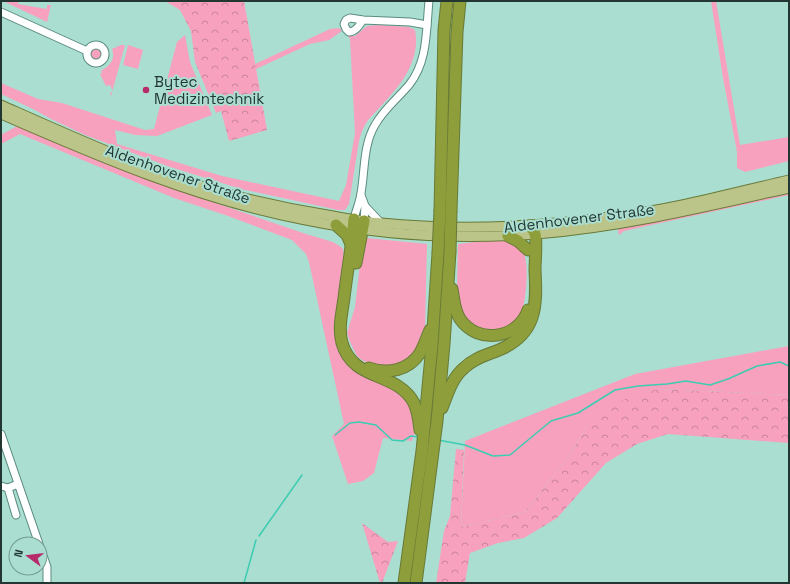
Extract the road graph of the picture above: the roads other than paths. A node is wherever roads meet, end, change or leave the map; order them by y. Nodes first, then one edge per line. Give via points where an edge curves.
1 (429, 1) edge
2 (447, 1) edge
3 (460, 1) edge
4 (1, 12) edge
5 (363, 20) dead end
6 (427, 25) junction
7 (87, 51) dead end
8 (1, 105) edge
9 (1, 114) edge
10 (789, 180) edge
11 (789, 188) edge
12 (361, 195) junction
13 (365, 206) junction
14 (381, 223) junction
15 (358, 224) junction
16 (336, 225) junction
17 (531, 232) junction
18 (508, 236) junction
19 (351, 245) junction
20 (528, 250) junction
21 (448, 269) junction
22 (434, 318) junction
23 (437, 426) junction
24 (422, 429) junction
25 (1, 434) edge
26 (428, 451) junction
27 (18, 484) junction
28 (4, 487) edge
29 (16, 515) dead end
30 (36, 536) edge
31 (404, 583) edge
32 (416, 583) edge

1 - 6 street
2 - 22 highway, bridge
3 - 21 highway, bridge
4 - 7 street
5 - 6 street
6 - 12 street via 424,53 416,75 378,120 369,138
8 - 15 main road, Aldenhovener Straße via 168,174 220,191
9 - 16 main road, Aldenhovener Straße via 165,181 263,211
10 - 17 main road, Aldenhovener Straße via 705,200
11 - 17 main road, Aldenhovener Straße via 645,220
12 - 13 street
12 - 15 street via 356,210
13 - 14 street
13 - 15 street
14 - 15 main road, Aldenhovener Straße
14 - 17 main road, Aldenhovener Straße
15 - 16 main road, Aldenhovener Straße
15 - 18 main road, Aldenhovener Straße via 448,236
15 - 19 highway
15 - 22 highway via 357,252 346,325 347,340 355,357 376,370 390,372 406,366 416,358 422,348
16 - 19 highway via 347,234
17 - 18 main road, Aldenhovener Straße
17 - 20 highway
17 - 23 highway via 536,302 530,322 519,337 508,345 476,359 460,372 451,385
18 - 20 highway
19 - 24 highway via 340,324 344,347 358,367 397,385 407,393 414,404
20 - 21 highway via 528,312 518,326 501,335 487,336 477,333 461,320 454,304
21 - 23 highway
22 - 24 highway
23 - 26 highway
24 - 26 highway
25 - 27 street
26 - 31 highway
26 - 32 highway
27 - 28 street
27 - 30 street
28 - 29 street

